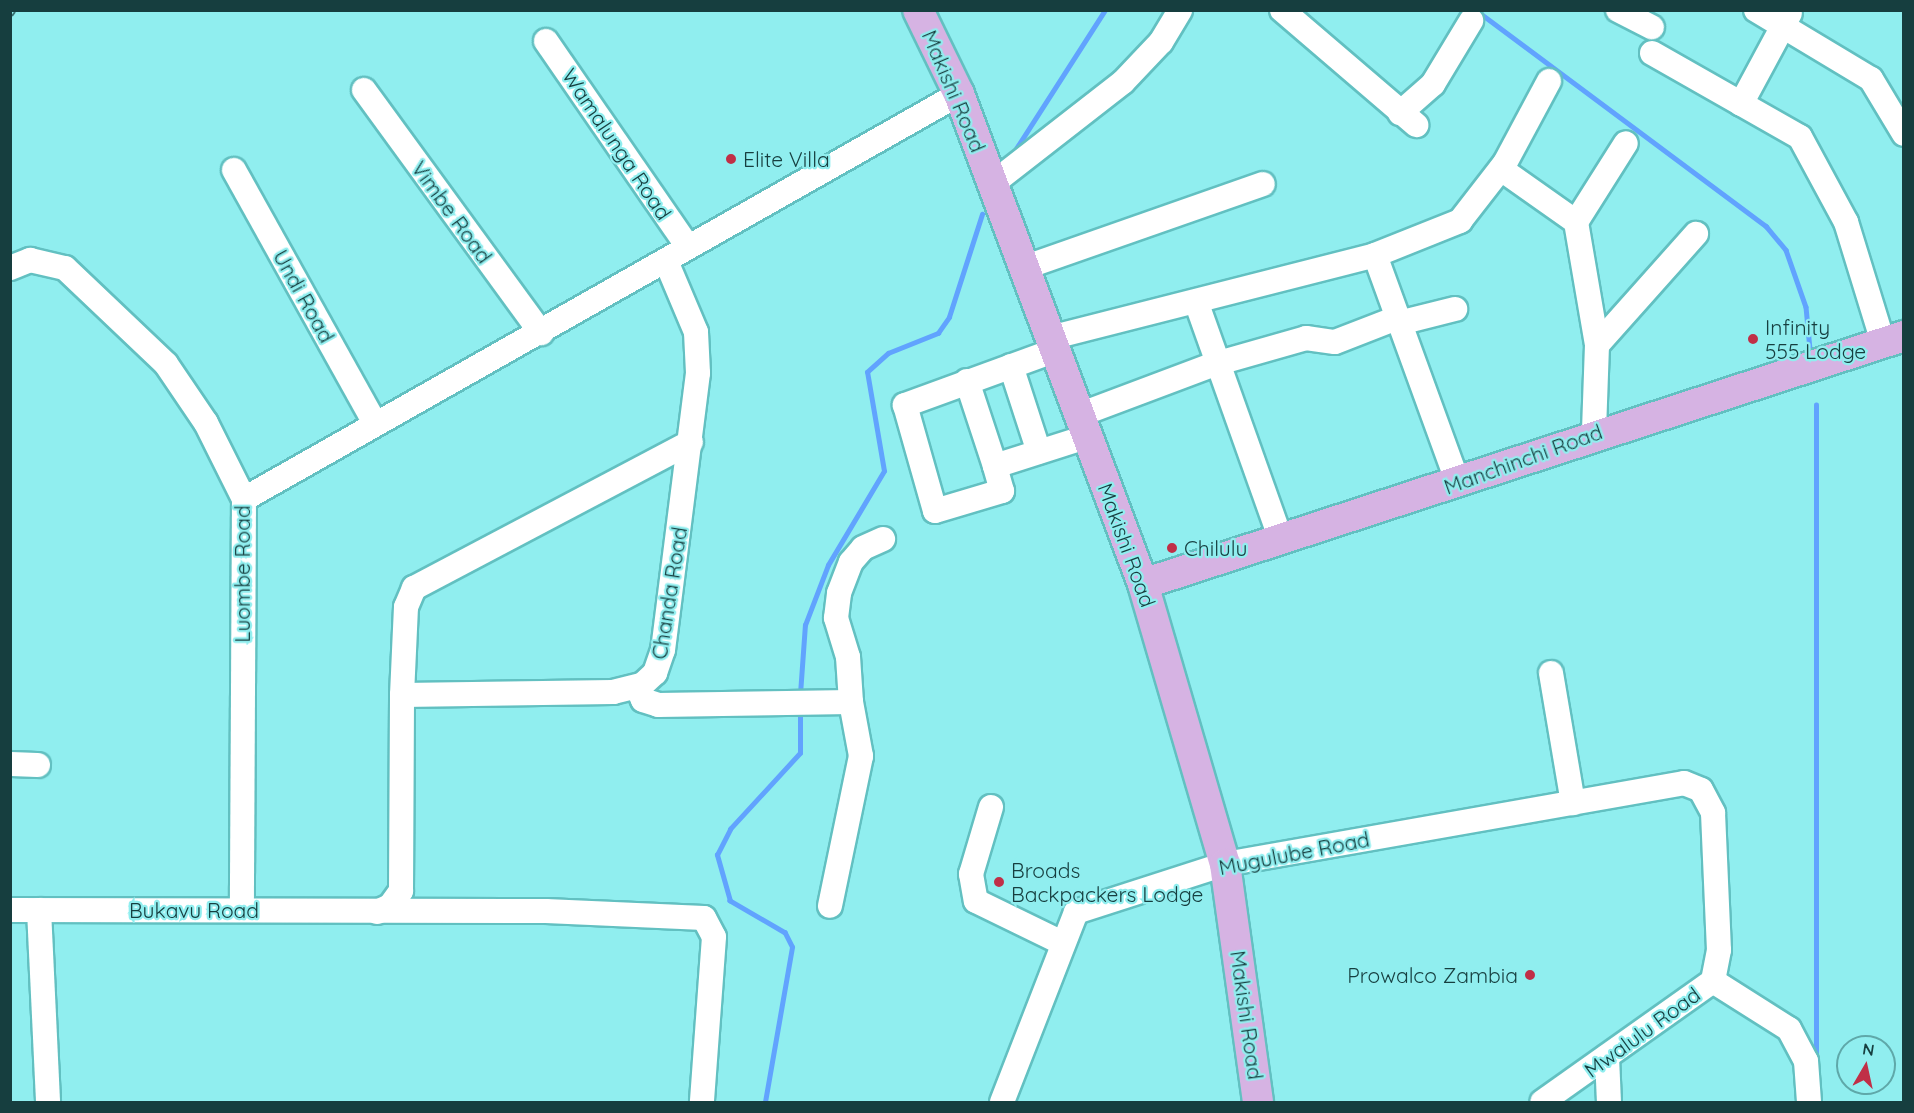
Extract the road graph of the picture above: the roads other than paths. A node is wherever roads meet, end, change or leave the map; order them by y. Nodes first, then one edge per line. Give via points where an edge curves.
1 (918, 10) edge
2 (1180, 10) edge
3 (1282, 10) edge
4 (1618, 10) edge
5 (1756, 10) edge
6 (1787, 17) edge
7 (1471, 21) dead end
8 (1652, 27) dead end
9 (546, 41) dead end
10 (1652, 53) dead end
11 (1549, 81) dead end
12 (364, 90) dead end
13 (959, 94) junction
14 (1741, 104) junction
15 (1904, 134) edge
16 (1626, 143) dead end
17 (1501, 169) junction
18 (234, 170) dead end
19 (992, 184) junction
20 (1263, 184) dead end
21 (1576, 222) junction
22 (1696, 234) dead end
23 (688, 247) junction
24 (1375, 255) junction
25 (666, 261) junction
26 (20, 264) edge
27 (1023, 268) junction
28 (1197, 304) junction
29 (1455, 309) dead end
30 (1398, 320) junction
31 (541, 333) junction
32 (1893, 339) edge
33 (1053, 344) junction
34 (1597, 345) junction
35 (1215, 364) junction
36 (1011, 366) junction
37 (967, 381) junction
38 (375, 423) junction
39 (1083, 426) junction
40 (1594, 432) junction
41 (691, 442) junction
42 (1039, 452) junction
43 (995, 466) junction
44 (1458, 483) junction
45 (244, 499) junction
46 (883, 539) dead end
47 (1281, 540) junction
48 (1143, 584) junction
49 (1551, 673) dead end
50 (638, 687) junction
51 (402, 695) junction
52 (851, 702) junction
53 (10, 765) edge
54 (38, 765) dead end
55 (1684, 783) joint
56 (1573, 802) junction
57 (991, 807) dead end
58 (1225, 864) junction
59 (830, 906) dead end
60 (242, 909) junction
61 (10, 910) edge
62 (39, 910) junction
63 (377, 912) junction
64 (1062, 943) junction
65 (1713, 981) junction
66 (1607, 1057) junction
67 (48, 1102) edge
68 (702, 1102) edge
69 (1002, 1102) edge
70 (1258, 1102) edge
71 (1542, 1102) edge
72 (1609, 1102) edge
73 (1809, 1102) edge

1 - 13 main road, Makishi Road
2 - 19 street via 1161,42 1123,82
3 - 7 street via 1408,119
4 - 8 street
5 - 6 street
6 - 14 street
6 - 15 street via 1871,79
9 - 23 street, Wamalunga Road
10 - 14 street
11 - 17 street
12 - 31 street, Vimbe Road
13 - 19 main road, Makishi Road
13 - 23 street
14 - 32 street via 1800,137 1846,222
16 - 21 street
17 - 21 street
17 - 24 street via 1460,221
18 - 38 street, Undi Road
19 - 27 main road, Makishi Road
20 - 27 street
21 - 34 street
22 - 34 street
23 - 25 street
24 - 28 street
24 - 30 street
25 - 31 street
25 - 41 street, Chanda Road via 697,338
26 - 45 street, Luombe Road via 64,268 166,364 206,423
27 - 33 main road, Makishi Road
28 - 33 street
28 - 35 street
29 - 30 street
30 - 35 street via 1335,342 1306,338
30 - 44 street
31 - 38 street
32 - 40 main road, Manchinchi Road
33 - 36 street
33 - 39 main road, Makishi Road
34 - 40 street
35 - 39 street
35 - 47 street
36 - 37 street
36 - 42 street
37 - 43 street
37 - 43 street via 904,406 934,511 1002,491
38 - 45 street
39 - 42 street
39 - 48 main road, Makishi Road
40 - 44 main road, Manchinchi Road
41 - 50 street, Chanda Road via 663,650 655,673
41 - 51 street via 421,581 406,607
42 - 43 street
44 - 47 main road, Manchinchi Road
45 - 60 street, Luombe Road
46 - 52 street via 863,548 851,562 839,593 836,618 848,657
47 - 48 main road, Manchinchi Road
48 - 58 main road, Makishi Road
49 - 56 street
50 - 51 street, Chanda Road via 613,692
50 - 52 street via 644,700 658,705
51 - 63 street via 401,891 390,906
52 - 59 street via 861,756
53 - 54 street
55 - 56 street, Mugulube Road
55 - 65 street, Mwalulu Road via 1701,790 1713,813 1719,950
56 - 58 street, Mugulube Road
57 - 64 street via 971,874 976,901
58 - 64 street, Mugulube Road via 1077,912
58 - 70 main road, Makishi Road
60 - 62 street, Bukavu Road
60 - 63 street, Bukavu Road
61 - 62 street, Bukavu Road
62 - 67 street
63 - 68 street, Bukavu Road via 705,918 714,937
64 - 69 street, Mugulube Road
65 - 66 street, Mwalulu Road
65 - 73 street via 1789,1029 1806,1061
66 - 71 street, Mwalulu Road
66 - 72 street

